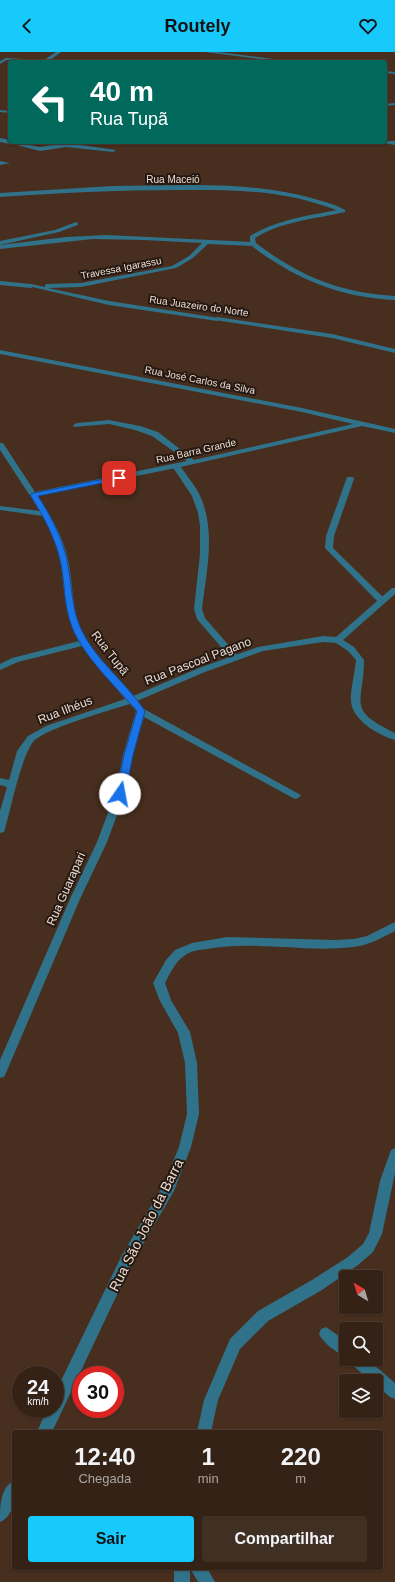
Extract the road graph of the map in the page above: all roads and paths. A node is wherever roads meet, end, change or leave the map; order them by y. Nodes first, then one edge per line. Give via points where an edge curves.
1 (5, 52) edge
2 (59, 52) edge
3 (207, 52) edge
4 (282, 56) dead end
5 (6, 59) junction
6 (20, 60) edge
7 (50, 60) edge
8 (278, 60) joint
9 (0, 63) edge
10 (19, 144) edge
11 (66, 144) edge
12 (66, 144) edge
13 (113, 150) dead end
14 (0, 163) edge
15 (7, 163) dead end
16 (0, 195) edge
17 (76, 224) dead end
18 (0, 243) edge
19 (206, 243) junction
20 (253, 244) junction
21 (0, 247) edge
22 (0, 283) edge
23 (31, 286) junction
24 (395, 298) edge
25 (395, 351) edge
26 (0, 352) edge
27 (363, 423) junction
28 (77, 425) dead end
29 (395, 431) edge
30 (0, 445) edge
31 (192, 462) junction
32 (176, 466) junction
33 (350, 479) dead end
34 (34, 495) junction
35 (0, 508) edge
36 (46, 514) junction
37 (395, 590) edge
38 (382, 601) junction
39 (338, 640) junction
40 (84, 643) junction
41 (235, 658) junction
42 (0, 667) edge
43 (132, 700) junction
44 (141, 711) junction
45 (395, 737) edge
46 (0, 781) edge
47 (12, 785) junction
48 (296, 796) dead end
49 (0, 829) edge
50 (395, 926) edge
51 (0, 1073) edge
52 (395, 1154) edge
53 (326, 1334) dead end
54 (339, 1344) edge
55 (364, 1366) edge
56 (64, 1390) edge
57 (395, 1392) edge
58 (51, 1418) edge
59 (45, 1430) edge
60 (204, 1430) edge
61 (12, 1492) edge
62 (0, 1514) edge
63 (182, 1570) edge
64 (199, 1570) edge
65 (182, 1582) edge
66 (207, 1582) edge

1 - 5 street
2 - 7 street
3 - 8 street
4 - 8 street
5 - 6 street
5 - 9 street
10 - 11 street via 40,149
12 - 13 street
14 - 15 street
16 - 20 street, Rua Maceió via 112,188 244,188 304,197 343,211 281,224 258,232 252,237
17 - 18 street via 57,231
19 - 20 street
19 - 21 street via 106,237
19 - 23 street, Travessa Igarassu via 191,257 174,267 81,285
20 - 24 street via 288,268 321,284 350,293
22 - 23 street, Rua Juazeiro do Norte
23 - 25 street, Rua Juazeiro do Norte via 110,303 332,336
26 - 27 street, Rua José Carlos da Silva
27 - 29 street, Rua José Carlos da Silva
27 - 31 street, Rua Barra Grande
28 - 31 street via 109,422 137,428 155,434
30 - 34 street, Rua Tupã
31 - 32 street, Rua Barra Grande
32 - 34 street, Rua Barra Grande
32 - 41 street via 197,498 203,518 205,541 198,609 201,619
33 - 38 street via 330,536 329,548
34 - 36 street, Rua Tupã
35 - 36 street
36 - 40 street, Rua Tupã via 60,546 70,607 76,628
37 - 38 street
38 - 39 street
39 - 41 street, Rua Pascoal Pagano via 292,643 261,649
39 - 45 street via 351,649 360,660 355,701 357,710 365,719
40 - 42 street via 15,660
40 - 43 street, Rua Tupã
41 - 43 street, Rua Pascoal Pagano
43 - 44 street, Rua Tupã
43 - 47 street, Rua Ilhéus via 49,728 31,738 22,751
44 - 48 street, Rua Tupã
44 - 51 street, Rua Guarapari via 120,794 102,842
46 - 47 street
47 - 49 street, Rua Ilhéus
50 - 56 street, Rua São João da Barra via 370,939 354,943 227,941 192,947 179,953 170,963 159,983 184,1032 191,1063 194,1114 185,1147 169,1187 127,1259
52 - 60 street via 386,1181 375,1234 368,1248 317,1285 263,1316 235,1344 212,1400
53 - 54 street
55 - 57 street
58 - 59 street, Rua São João da Barra
61 - 62 street
63 - 65 street
64 - 66 street

